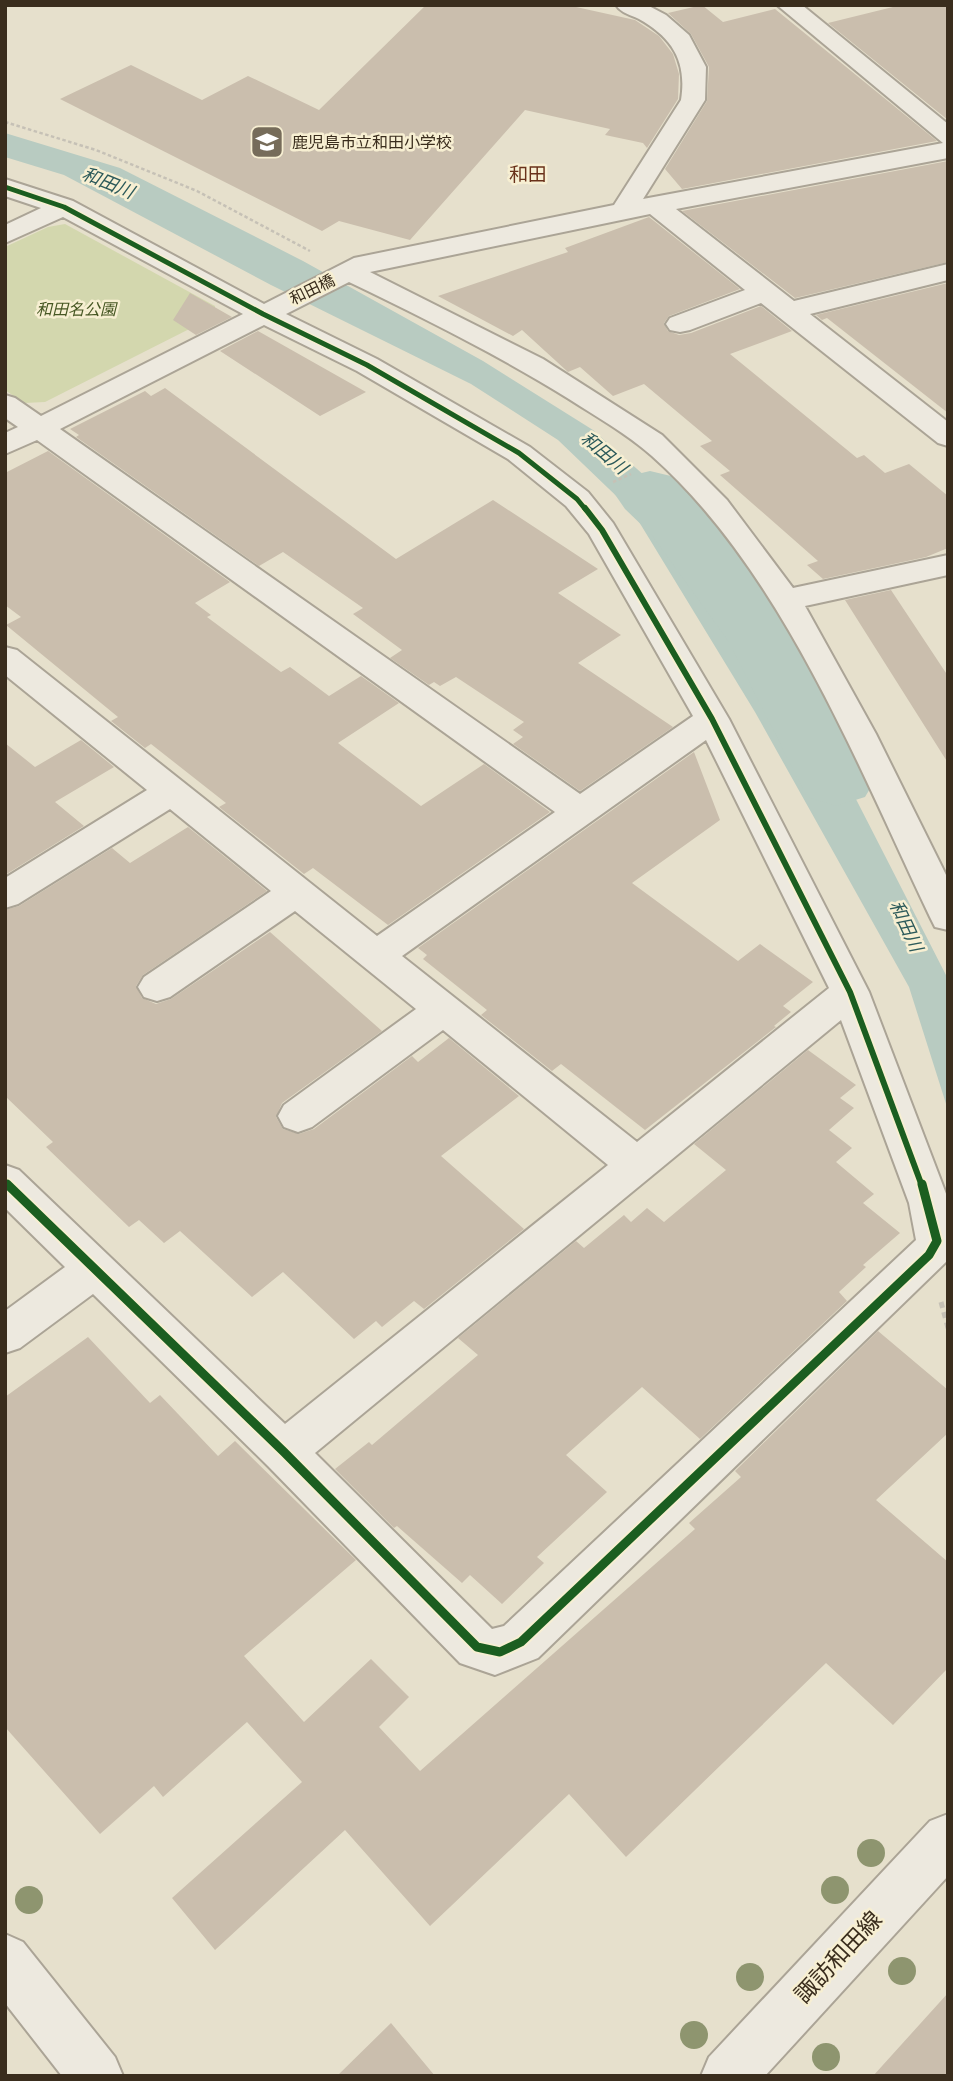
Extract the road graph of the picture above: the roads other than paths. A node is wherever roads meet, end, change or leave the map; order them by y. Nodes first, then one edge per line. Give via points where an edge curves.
1 (788, 5) edge
2 (641, 7) edge
3 (948, 137) edge
4 (948, 150) edge
5 (5, 187) edge
6 (655, 205) junction
7 (64, 207) junction
8 (623, 211) junction
9 (5, 235) edge
10 (349, 272) junction
11 (948, 272) edge
12 (764, 292) junction
13 (269, 311) junction
14 (789, 311) junction
15 (680, 324) dead end
16 (5, 404) edge
17 (40, 428) junction
18 (947, 436) edge
19 (5, 445) edge
20 (948, 565) edge
21 (786, 600) junction
22 (5, 658) edge
23 (712, 719) junction
24 (172, 791) junction
25 (580, 812) junction
26 (297, 891) junction
27 (5, 895) edge
28 (948, 917) edge
29 (376, 955) junction
30 (157, 987) dead end
31 (850, 992) junction
32 (444, 1009) junction
33 (298, 1116) dead end
34 (637, 1165) junction
35 (5, 1182) edge
36 (93, 1270) junction
37 (5, 1335) edge
38 (284, 1452) junction
39 (948, 1839) edge
40 (5, 1960) edge
41 (96, 2076) edge
42 (729, 2076) edge

1 - 3 street
2 - 8 street via 685,44 698,81 693,100
4 - 6 street, 和田橋
5 - 7 street
6 - 8 street, 和田橋
6 - 12 street
7 - 9 street
7 - 13 street
8 - 10 street, 和田橋 via 364,264
10 - 13 street, 和田橋
10 - 21 street via 459,323 542,369 646,437 743,536
11 - 14 street
12 - 14 street
12 - 15 street
13 - 17 street, 和田橋
13 - 23 street via 519,453 577,499 602,530
14 - 18 street
16 - 17 street
17 - 19 street, 和田橋
17 - 25 street
20 - 21 street
21 - 28 street via 803,624
22 - 24 street
23 - 25 street
23 - 31 street
24 - 26 street
24 - 27 street
25 - 29 street
26 - 29 street
26 - 30 street
29 - 32 street
31 - 34 street
31 - 38 street via 929,1203 937,1241 929,1255 521,1642 495,1654 477,1647
32 - 33 street
32 - 34 street
34 - 38 street
35 - 36 street
36 - 37 street
36 - 38 street
39 - 42 street, 諏訪和田線
40 - 41 street

